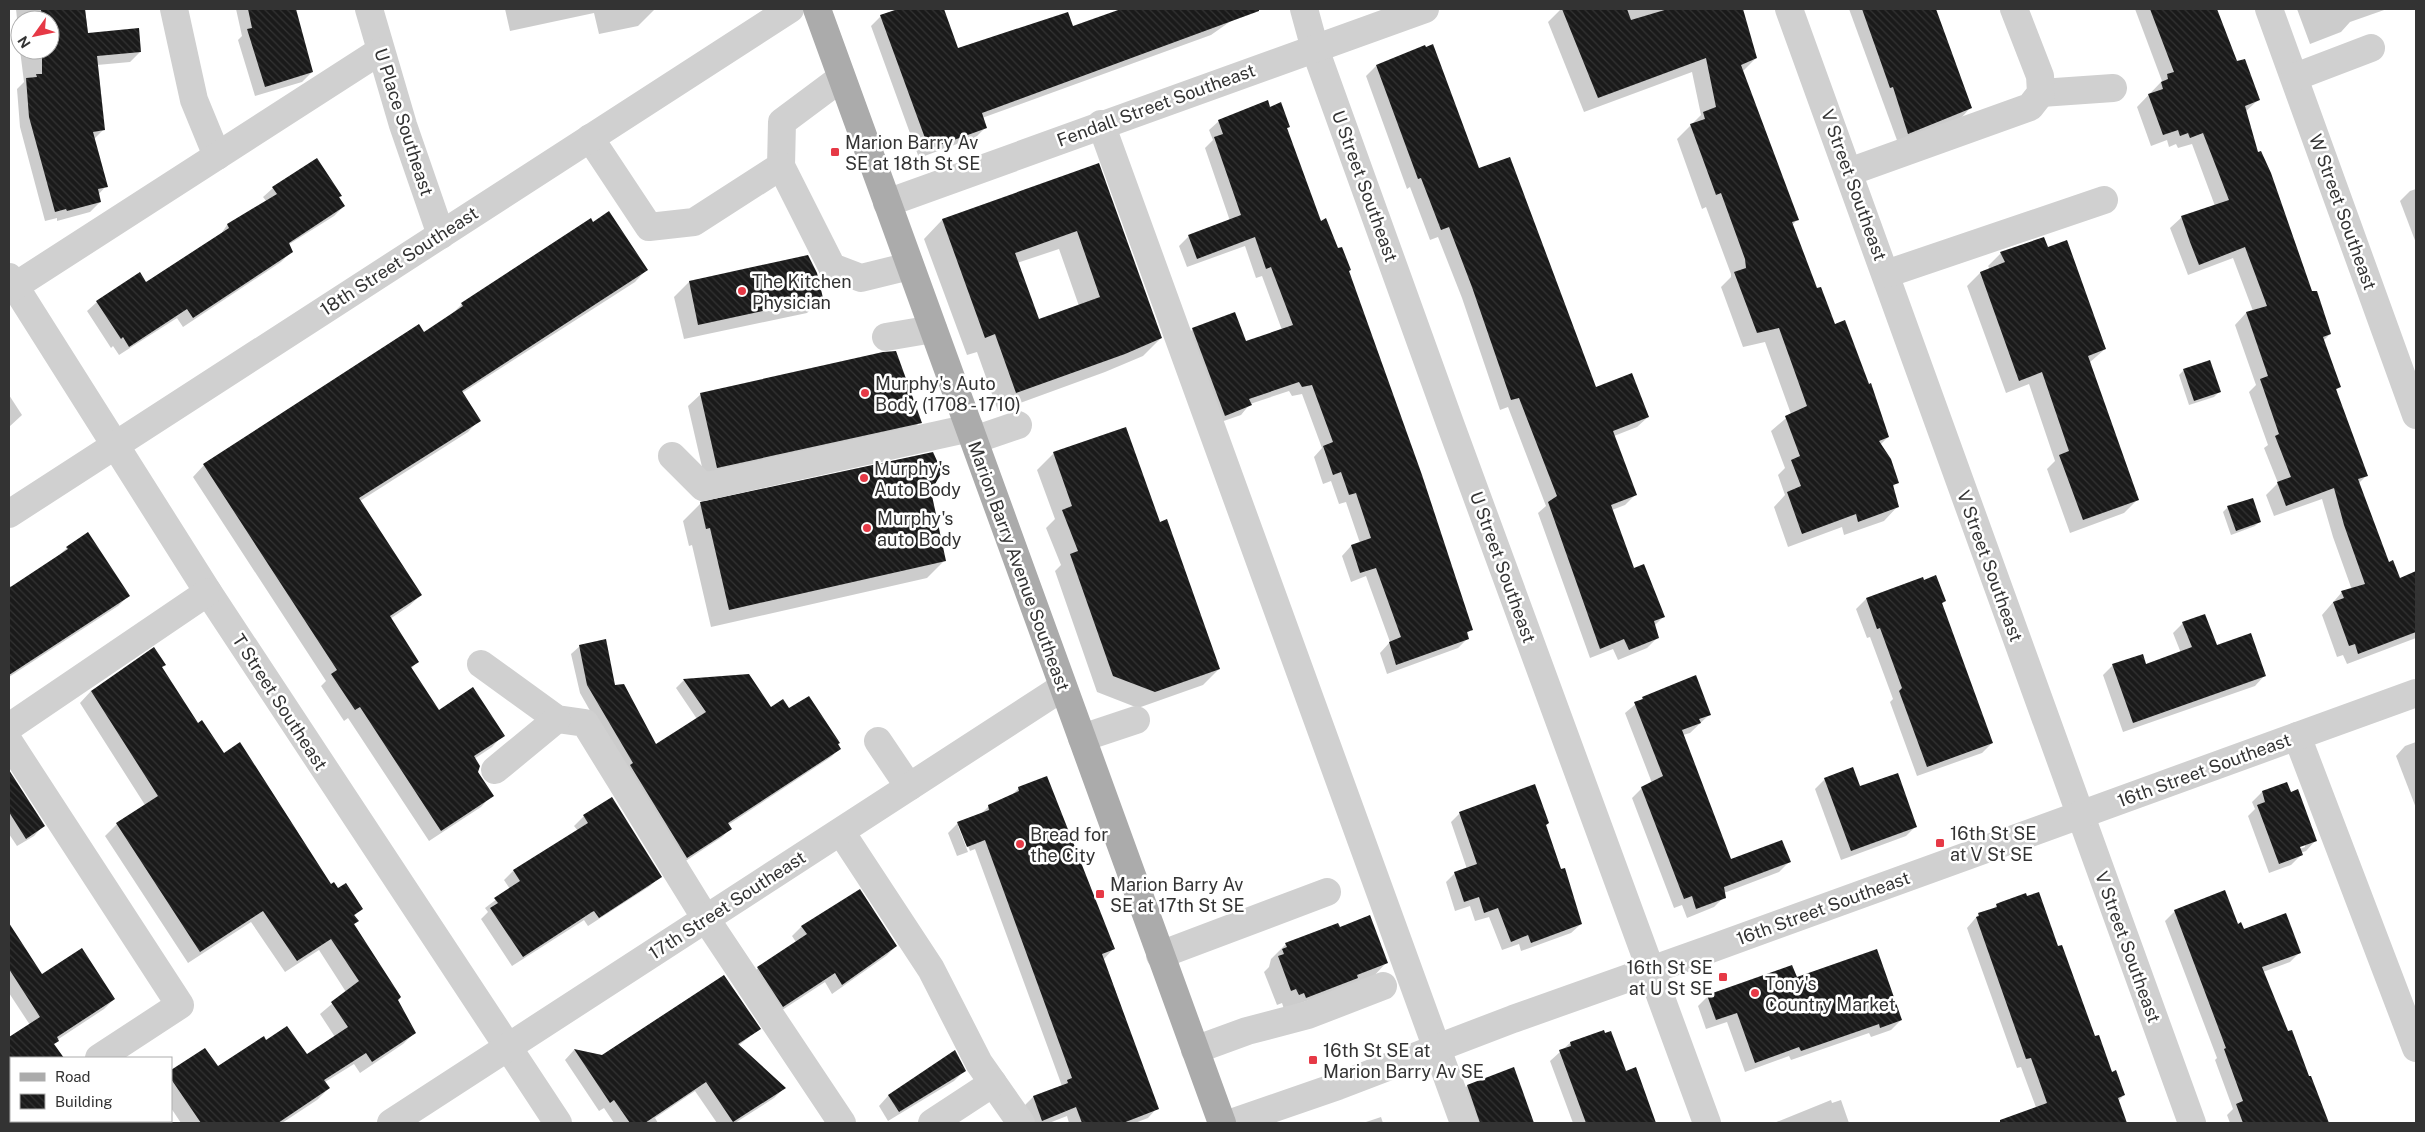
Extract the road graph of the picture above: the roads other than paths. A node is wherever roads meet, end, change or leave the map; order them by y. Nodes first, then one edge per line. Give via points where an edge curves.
1 (174, 9) edge
2 (369, 9) edge
3 (790, 9) edge
4 (817, 9) edge
5 (1304, 9) edge
6 (1426, 9) edge
7 (1789, 9) edge
8 (2014, 9) edge
9 (2269, 9) edge
10 (2371, 48) dead end
11 (1315, 49) junction
12 (380, 51) junction
13 (2294, 77) junction
14 (841, 78) junction
15 (2113, 88) dead end
16 (2041, 93) junction
17 (1101, 124) junction
18 (590, 138) junction
19 (217, 156) junction
20 (781, 166) junction
21 (1849, 172) junction
22 (2104, 200) dead end
23 (887, 203) junction
24 (441, 235) junction
25 (910, 266) junction
26 (1886, 274) junction
27 (10, 281) edge
28 (933, 329) junction
29 (886, 337) dead end
30 (2416, 415) edge
31 (1018, 425) dead end
32 (972, 434) junction
33 (115, 446) junction
34 (672, 456) dead end
35 (9, 514) edge
36 (208, 592) junction
37 (481, 664) dead end
38 (1063, 687) junction
39 (2416, 693) edge
40 (557, 719) junction
41 (1136, 720) dead end
42 (9, 727) edge
43 (2297, 736) junction
44 (1082, 738) junction
45 (878, 740) dead end
46 (9, 742) edge
47 (495, 770) dead end
48 (909, 787) junction
49 (2079, 816) junction
50 (841, 832) junction
51 (1327, 892) dead end
52 (706, 919) junction
53 (1160, 955) junction
54 (1650, 970) junction
55 (1383, 986) dead end
56 (508, 1047) junction
57 (1437, 1048) junction
58 (2416, 1048) edge
59 (1195, 1050) junction
60 (100, 1057) edge
61 (993, 1083) junction
62 (391, 1123) edge
63 (558, 1123) edge
64 (842, 1123) edge
65 (932, 1123) edge
66 (1022, 1123) edge
67 (1222, 1123) edge
68 (1231, 1123) edge
69 (1464, 1123) edge
70 (1708, 1123) edge
71 (2192, 1123) edge

1 - 19 street via 194,100
2 - 12 street, U Place Southeast
3 - 18 street, 18th Street Southeast
4 - 14 main road, Marion Barry Avenue Southeast
5 - 11 street, U Street Southeast
6 - 11 street, Fendall Street Southeast
7 - 21 street, V Street Southeast
8 - 16 street via 2040,76
9 - 13 street, W Street Southeast
10 - 13 street
11 - 17 street, Fendall Street Southeast
11 - 54 street, U Street Southeast
12 - 19 street
12 - 24 street, U Place Southeast
13 - 30 street, W Street Southeast
14 - 20 street via 782,122
14 - 23 main road, Marion Barry Avenue Southeast
15 - 16 street
16 - 21 street via 2030,107
17 - 23 street, Fendall Street Southeast
17 - 57 street
18 - 20 street via 649,227 694,222
18 - 24 street, 18th Street Southeast
19 - 27 street
20 - 25 street via 832,267 861,278
21 - 26 street, V Street Southeast
22 - 26 street
23 - 25 main road, Marion Barry Avenue Southeast
24 - 33 street, 18th Street Southeast
25 - 28 main road, Marion Barry Avenue Southeast
26 - 49 street, V Street Southeast
27 - 33 street, T Street Southeast
28 - 29 street
28 - 32 main road, Marion Barry Avenue Southeast
31 - 32 street
32 - 34 street via 703,487
32 - 38 main road, Marion Barry Avenue Southeast
33 - 35 street, 18th Street Southeast
33 - 36 street, T Street Southeast
36 - 42 street
36 - 56 street, T Street Southeast
37 - 40 street
38 - 44 main road, Marion Barry Avenue Southeast
38 - 48 street, 17th Street Southeast
39 - 43 street, 16th Street Southeast
40 - 47 street
40 - 52 street via 585,723
41 - 44 street
43 - 49 street, 16th Street Southeast
43 - 58 street
44 - 53 main road, Marion Barry Avenue Southeast
45 - 48 street
46 - 60 street via 180,1005
48 - 50 street, 17th Street Southeast
49 - 54 street, 16th Street Southeast
49 - 71 street, V Street Southeast
50 - 52 street, 17th Street Southeast
50 - 61 street via 931,969 979,1063
51 - 53 street
52 - 56 street, 17th Street Southeast
52 - 64 street
53 - 59 main road, Marion Barry Avenue Southeast
54 - 57 street, 16th Street Southeast
54 - 70 street, U Street Southeast
55 - 59 street via 1308,1015 1247,1031
56 - 62 street, 17th Street Southeast
56 - 63 street, T Street Southeast
57 - 68 street, 16th Street Southeast
57 - 69 street
59 - 67 main road, Marion Barry Avenue Southeast
61 - 65 street
61 - 66 street

